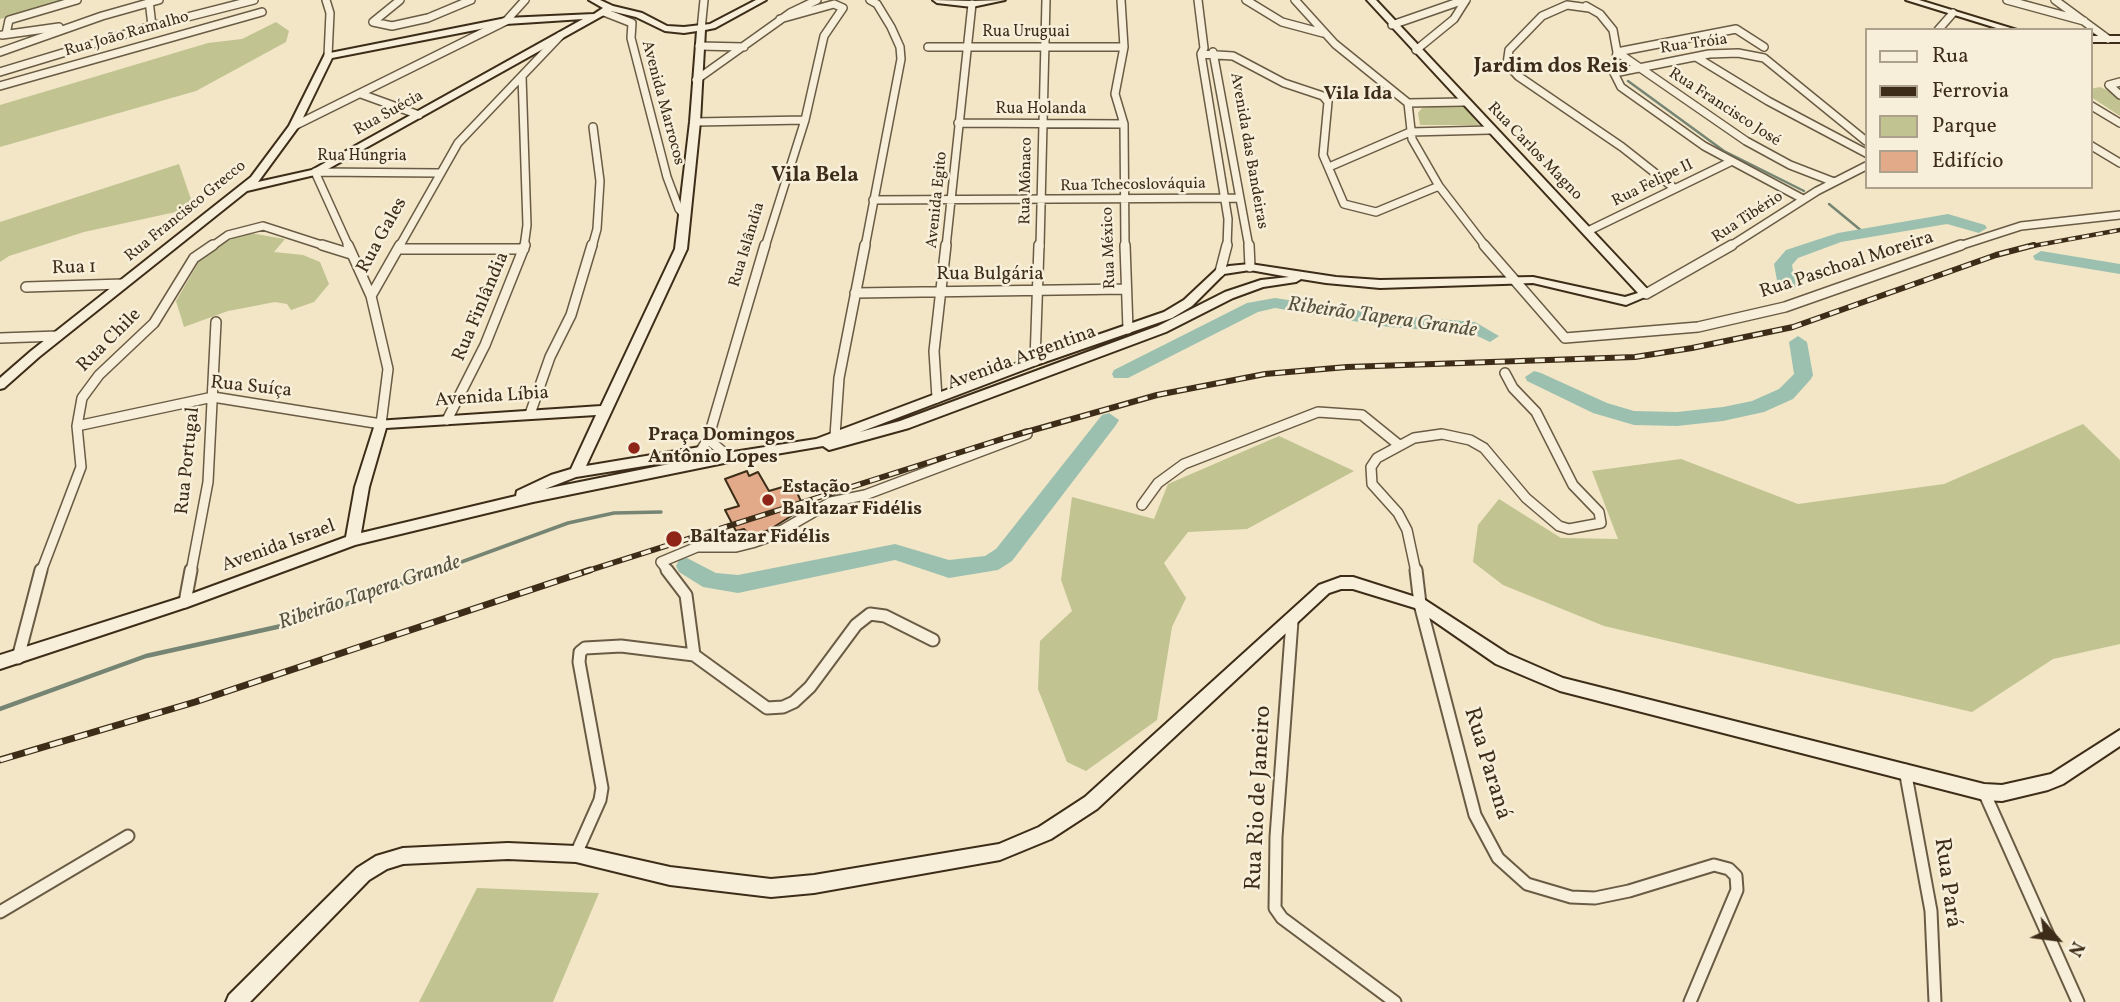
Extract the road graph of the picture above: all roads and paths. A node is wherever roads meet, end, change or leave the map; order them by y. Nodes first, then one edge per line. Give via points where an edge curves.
1 (77, 0) edge
2 (159, 0) edge
3 (254, 0) edge
4 (326, 0) edge
5 (400, 0) edge
6 (471, 0) edge
7 (525, 0) edge
8 (593, 0) edge
9 (704, 0) edge
10 (762, 0) edge
11 (817, 0) edge
12 (870, 0) edge
13 (937, 0) edge
14 (1001, 0) edge
15 (1046, 0) edge
16 (1121, 0) edge
17 (1198, 0) edge
18 (1246, 0) edge
19 (1295, 0) edge
20 (1371, 0) edge
21 (1465, 0) edge
22 (1577, 0) edge
23 (1909, 0) edge
24 (2007, 0) edge
25 (2055, 0) edge
26 (149, 1) edge
27 (1568, 3) edge
28 (972, 4) junction
29 (2064, 6) junction
30 (1589, 8) junction
31 (262, 12) dead end
32 (603, 12) junction
33 (2049, 12) junction
34 (1953, 13) junction
35 (780, 19) junction
36 (506, 21) junction
37 (2084, 21) junction
38 (81, 23) junction
39 (1392, 25) junction
40 (152, 26) junction
41 (1940, 28) edge
42 (2005, 28) edge
43 (701, 30) junction
44 (1323, 34) junction
45 (3, 35) edge
46 (561, 35) junction
47 (2092, 39) edge
48 (2108, 39) junction
49 (2120, 39) edge
50 (699, 46) junction
51 (744, 47) junction
52 (928, 47) dead end
53 (965, 47) junction
54 (1044, 47) junction
55 (1124, 47) junction
56 (1764, 47) dead end
57 (1416, 50) junction
58 (1202, 51) junction
59 (0, 52) edge
60 (1617, 52) junction
61 (1216, 54) junction
62 (328, 56) junction
63 (1696, 57) junction
64 (1654, 65) junction
65 (1639, 69) junction
66 (0, 72) edge
67 (1614, 73) junction
68 (522, 76) junction
69 (1653, 79) junction
70 (696, 80) junction
71 (2120, 82) edge
72 (0, 86) edge
73 (2117, 92) edge
74 (361, 94) junction
75 (1464, 102) junction
76 (1408, 103) junction
77 (2092, 106) edge
78 (419, 115) junction
79 (805, 120) junction
80 (695, 122) junction
81 (958, 123) junction
82 (1212, 123) junction
83 (1228, 123) junction
84 (2120, 123) edge
85 (1042, 124) junction
86 (1124, 124) junction
87 (294, 126) junction
88 (593, 127) dead end
89 (1490, 131) junction
90 (1410, 132) junction
91 (1864, 139) edge
92 (2092, 146) edge
93 (1864, 152) edge
94 (1730, 162) junction
95 (2120, 163) edge
96 (1329, 167) junction
97 (1864, 167) edge
98 (316, 172) junction
99 (439, 173) junction
100 (1834, 182) junction
101 (1439, 186) junction
102 (244, 188) junction
103 (1674, 188) junction
104 (1240, 198) junction
105 (1225, 199) junction
106 (1802, 199) junction
107 (873, 200) junction
108 (1123, 200) junction
109 (951, 201) junction
110 (1039, 202) junction
111 (2120, 215) edge
112 (686, 217) junction
113 (1588, 231) junction
114 (399, 249) junction
115 (524, 249) junction
116 (351, 254) junction
117 (1250, 267) junction
118 (1220, 272) junction
119 (1515, 279) junction
120 (1334, 280) junction
121 (122, 284) junction
122 (1209, 285) junction
123 (26, 287) dead end
124 (1125, 289) junction
125 (1040, 291) junction
126 (943, 292) junction
127 (855, 293) junction
128 (1229, 295) junction
129 (372, 296) junction
130 (1640, 297) junction
131 (216, 322) dead end
132 (1128, 329) junction
133 (58, 335) junction
134 (0, 338) edge
135 (1035, 361) junction
136 (1505, 373) dead end
137 (0, 385) edge
138 (213, 397) junction
139 (937, 398) junction
140 (605, 410) junction
141 (530, 414) junction
142 (907, 417) junction
143 (447, 420) junction
144 (381, 424) junction
145 (77, 426) junction
146 (1027, 434) dead end
147 (835, 436) junction
148 (708, 439) junction
149 (818, 443) junction
150 (1399, 445) junction
151 (700, 452) junction
152 (729, 457) junction
153 (576, 472) junction
154 (533, 497) junction
155 (498, 505) junction
156 (1142, 505) dead end
157 (353, 540) junction
158 (185, 602) junction
159 (1420, 604) junction
160 (1292, 621) junction
161 (933, 640) dead end
162 (694, 655) junction
163 (18, 658) junction
164 (0, 662) edge
165 (2120, 737) edge
166 (1905, 770) junction
167 (1984, 792) junction
168 (128, 836) dead end
169 (576, 854) junction
170 (0, 912) edge
171 (236, 1002) edge
172 (1395, 1002) edge
173 (1690, 1002) edge
174 (1935, 1002) edge
175 (2078, 1002) edge

1 - 45 street via 9,20
2 - 26 street
3 - 40 street
4 - 62 street, Rua Francisco Grecco
5 - 6 street via 373,22 391,26
7 - 36 street
8 - 32 street
9 - 43 street
10 - 43 street
11 - 35 street
12 - 107 street via 891,27 901,59
13 - 28 street
14 - 28 street
15 - 54 street, Rua Mônaco
16 - 55 street, Rua México
17 - 58 street, Avenida das Bandeiras
18 - 44 street via 1282,22
19 - 44 street
20 - 39 street, Rua Carlos Magno
21 - 39 street
21 - 57 street via 1454,19
22 - 30 street
23 - 34 street
24 - 33 street
25 - 29 street
26 - 38 street
26 - 40 street
27 - 30 street
27 - 103 street via 1530,25 1509,50 1507,64
28 - 53 street, Avenida Egito
29 - 33 street
29 - 37 street
30 - 60 street via 1613,30
31 - 72 street, Rua João Ramalho
32 - 36 street
32 - 43 street via 639,15 665,28
32 - 46 street, Rua Suécia
32 - 112 street, Avenida Marrocos via 632,23 631,38 667,177
33 - 37 street
34 - 41 street
34 - 42 street
35 - 51 street
35 - 79 street, Rua Islândia via 834,4 843,8 824,36
36 - 62 street
36 - 74 street
37 - 48 street
38 - 45 street
38 - 59 street
39 - 57 street, Rua Carlos Magno
40 - 66 street
43 - 50 street
44 - 76 street
46 - 68 street, Rua Gales
46 - 78 street, Rua Suécia
47 - 48 street
48 - 49 street
50 - 51 street
50 - 70 street
51 - 70 street
52 - 53 street, Rua Uruguai
53 - 54 street, Rua Uruguai
53 - 81 street, Avenida Egito
54 - 55 street, Rua Uruguai
54 - 85 street, Rua Mônaco
55 - 86 street, Rua México via 1115,94
56 - 60 street via 1736,29
57 - 75 street, Rua Carlos Magno
58 - 61 street, Avenida das Bandeiras
58 - 82 street, Avenida das Bandeiras
60 - 65 street, Rua Tróia
60 - 67 street
61 - 83 street, Avenida das Bandeiras
61 - 96 street via 1242,59 1276,79 1323,96 1328,113 1322,150
62 - 87 street, Rua Francisco Grecco
63 - 64 street, Rua Tróia
63 - 91 street, Rua Tróia via 1738,53 1773,62
63 - 93 street
64 - 65 street, Rua Tróia
64 - 69 street, Rua Tróia via 1650,70
65 - 67 street, Rua Tróia
65 - 69 street, Rua Francisco José
67 - 94 street via 1621,87
68 - 99 street, Rua Gales via 467,132
68 - 115 street, Rua Finlândia
69 - 100 street, Rua Francisco José via 1766,153
70 - 80 street
71 - 73 street via 2110,84
74 - 78 street
74 - 87 street
75 - 76 street
75 - 89 street, Rua Carlos Magno
76 - 90 street
77 - 84 street
78 - 98 street, Rua Suécia
79 - 80 street
79 - 148 street, Rua Islândia
80 - 112 street
81 - 85 street, Rua Holanda
81 - 109 street, Avenida Egito
82 - 83 street
82 - 105 street, Avenida das Bandeiras
83 - 104 street, Avenida das Bandeiras
85 - 86 street, Rua Holanda
85 - 110 street, Rua Mônaco
86 - 108 street, Rua México
87 - 102 street, Rua Francisco Grecco via 272,159
88 - 141 street via 600,181 597,229 571,315
89 - 90 street
89 - 113 street, Rua Carlos Magno
90 - 96 street
90 - 101 street
92 - 95 street
94 - 103 street, Rua Felipe II
94 - 106 street
96 - 101 street via 1340,200 1365,212 1382,211
97 - 100 street, Rua Tibério
98 - 99 street, Rua Hungria
98 - 102 street, Rua Hungria
98 - 116 street
99 - 114 street, Rua Gales
100 - 106 street, Rua Tibério
101 - 119 street
102 - 121 street, Rua Francisco Grecco
103 - 113 street, Rua Felipe II
104 - 105 street, Rua Tchecoslováquia
104 - 117 street, Avenida das Bandeiras
105 - 108 street, Rua Tchecoslováquia
105 - 118 street, Avenida das Bandeiras via 1228,234
106 - 130 street, Rua Tibério via 1708,260
107 - 109 street, Rua Tchecoslováquia
107 - 127 street
108 - 110 street, Rua Tchecoslováquia
108 - 124 street, Rua México
109 - 110 street, Rua Tchecoslováquia
109 - 126 street, Avenida Egito
110 - 125 street, Rua Mônaco
111 - 119 street, Rua Paschoal Moreira via 2006,231 1785,307 1660,332 1562,337
112 - 140 street via 672,273
113 - 130 street, Rua Carlos Magno
114 - 115 street
114 - 129 street, Rua Gales
115 - 143 street, Rua Finlândia via 485,345
116 - 129 street
116 - 145 street, Rua Chile via 263,226 239,230 212,245 194,258 154,323 89,387
117 - 118 street
117 - 120 street
117 - 128 street
118 - 122 street, Avenida Argentina
119 - 120 street via 1380,284
119 - 130 street via 1552,282 1621,300
120 - 128 street, Avenida Argentina via 1289,279
121 - 123 street, Rua 1
121 - 133 street, Rua Francisco Grecco
122 - 128 street via 1214,295
122 - 132 street, Avenida Argentina via 1168,315
124 - 125 street, Rua Bulgária
124 - 132 street, Rua México
125 - 126 street, Rua Bulgária
125 - 135 street, Rua Mônaco
126 - 127 street, Rua Bulgária
126 - 139 street, Avenida Egito via 934,351
127 - 147 street via 839,378
128 - 142 street, Avenida Argentina via 1162,329
129 - 144 street, Rua Gales via 388,369
131 - 138 street, Rua Portugal
132 - 135 street, Avenida Argentina
133 - 134 street
133 - 137 street, Rua Francisco Grecco
135 - 139 street, Avenida Argentina
136 - 150 street via 1536,412 1573,485 1599,512 1601,523 1559,526 1526,498 1484,448 1470,440 1429,435
138 - 144 street, Rua Suíça
138 - 145 street, Rua Suíça
138 - 158 street, Rua Portugal via 208,482
139 - 142 street, Avenida Argentina
140 - 141 street, Avenida Líbia
140 - 153 street
141 - 143 street, Avenida Líbia
142 - 147 street, Avenida Argentina
142 - 149 street, Avenida Argentina via 849,442
143 - 144 street, Avenida Líbia
144 - 157 street, Rua Gales via 362,487
145 - 163 street, Rua Chile via 80,467 37,579
146 - 162 street via 865,495 831,502 752,543 697,547 661,562 687,595
147 - 149 street, Avenida Argentina
148 - 151 street, Rua Islândia
148 - 152 street
149 - 152 street, Avenida Argentina
150 - 156 street via 1362,415 1318,412 1184,464 1163,478
150 - 159 street via 1377,458 1370,475 1406,530 1414,553
151 - 152 street
151 - 153 street
152 - 154 street, Avenida Israel
153 - 154 street
153 - 155 street
154 - 155 street, Avenida Israel
155 - 157 street, Avenida Israel
157 - 158 street, Avenida Israel
158 - 163 street, Avenida Israel
159 - 160 street via 1341,583 1324,589
159 - 166 street via 1502,659 1542,678
159 - 173 street, Rua Paraná via 1475,815 1498,858 1527,884 1551,893 1595,898 1693,869 1721,866 1734,873 1738,880 1730,904
160 - 169 street via 1091,803 1045,833 1000,852 771,888 670,876
160 - 172 street, Rua Rio de Janeiro via 1275,908 1282,918
161 - 162 street via 885,616 870,614 856,625 810,687 783,708 756,702
162 - 169 street via 621,646 580,652 602,788
163 - 164 street, Avenida Israel
165 - 167 street via 2057,779 2015,791
166 - 167 street
166 - 174 street, Rua Pará via 1931,911
167 - 175 street
168 - 170 street
169 - 171 street via 508,851 403,856 382,862 363,874

